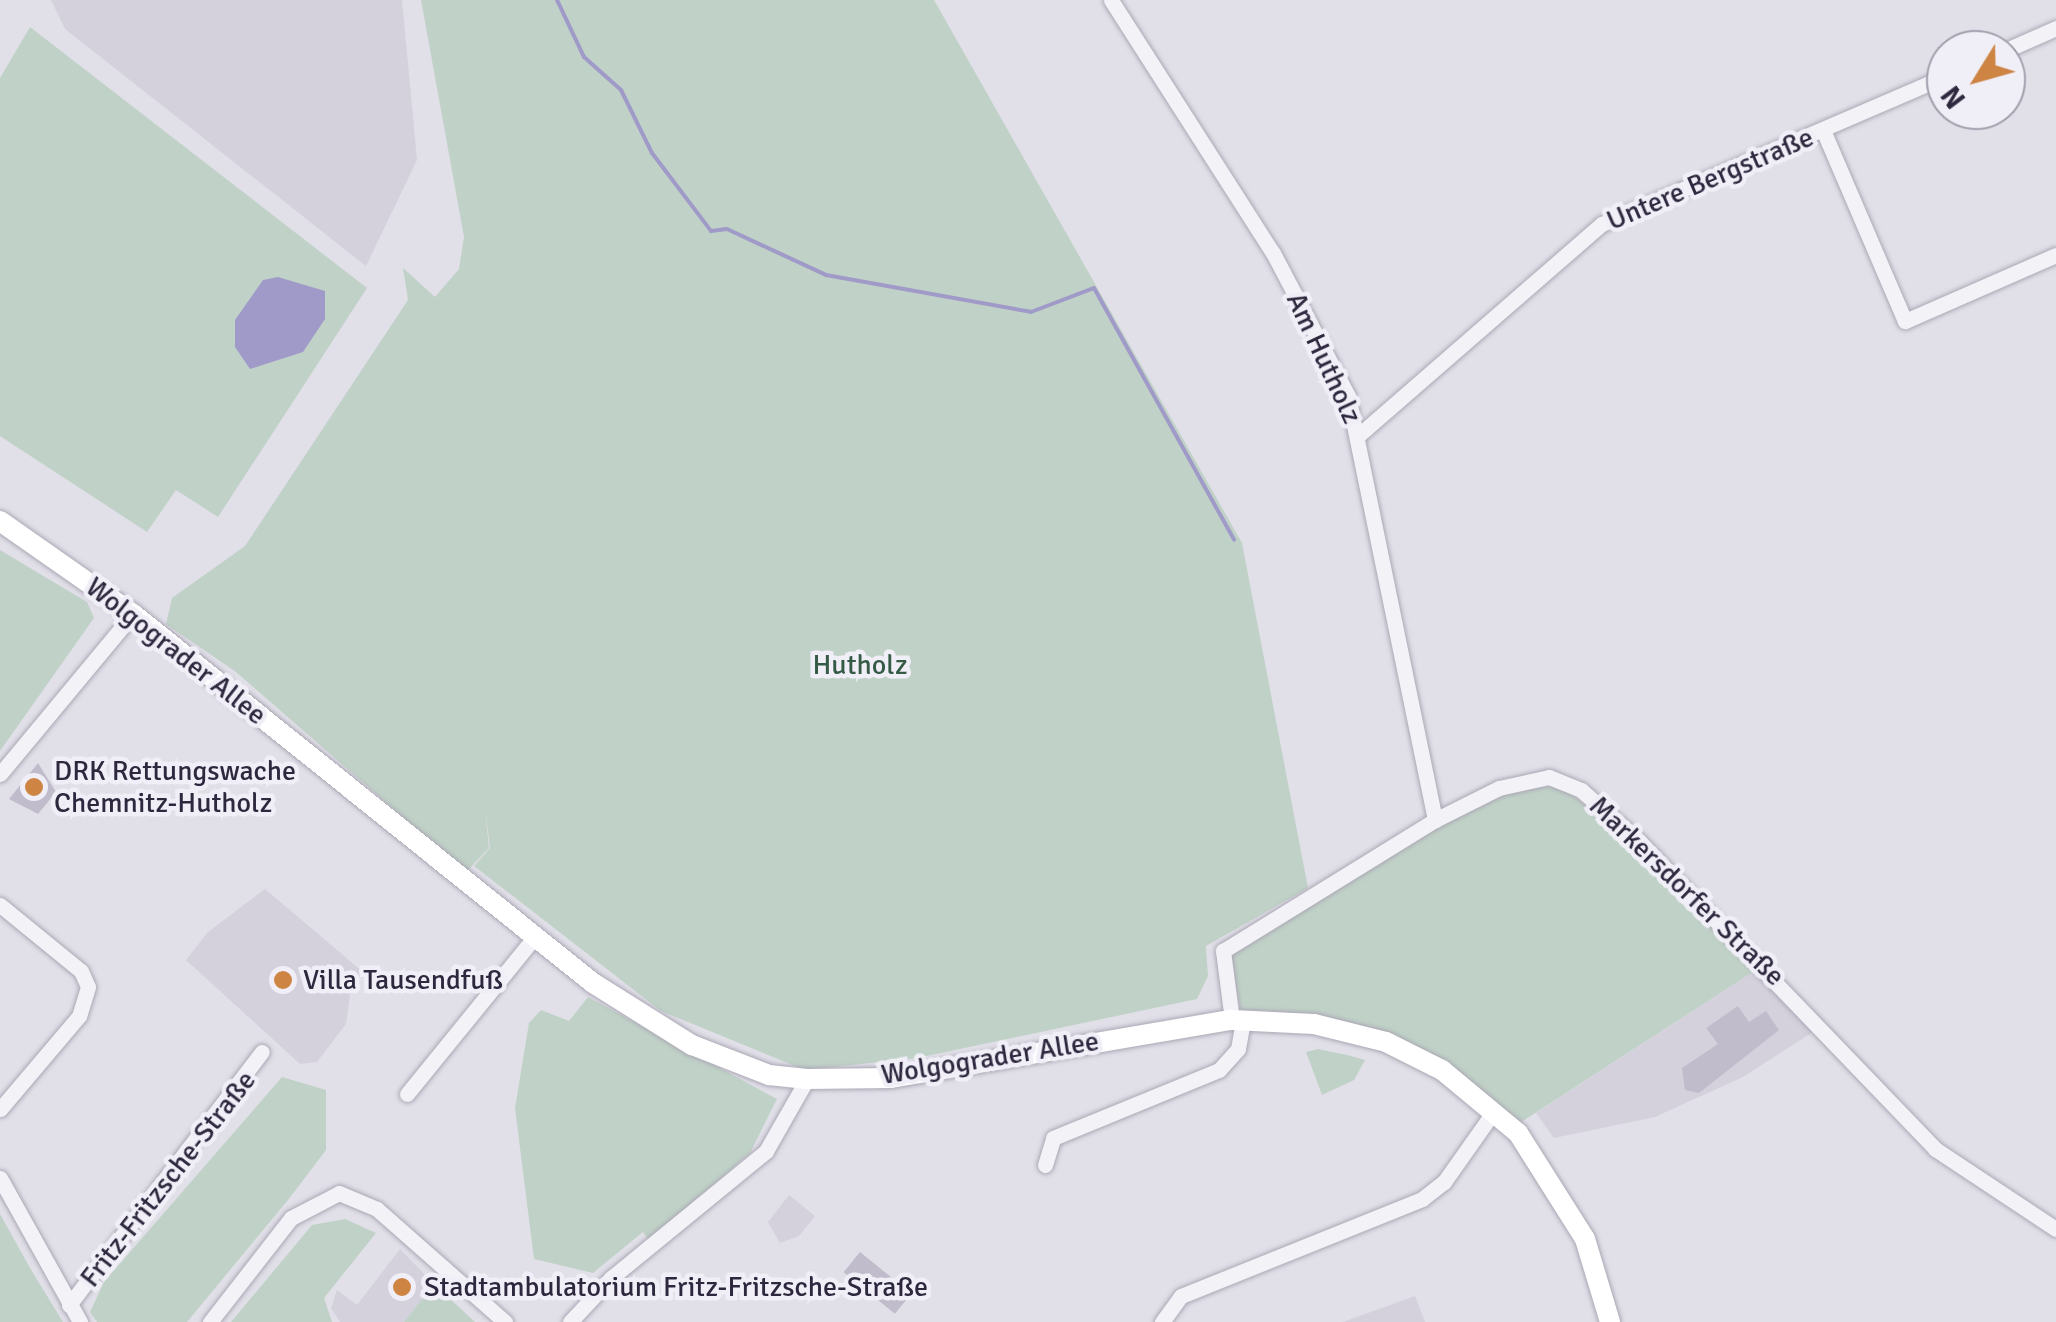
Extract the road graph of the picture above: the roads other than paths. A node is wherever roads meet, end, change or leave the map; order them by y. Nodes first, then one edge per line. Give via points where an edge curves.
1 (1111, 0) edge
2 (2056, 28) edge
3 (2026, 41) edge
4 (1926, 85) edge
5 (1823, 130) junction
6 (2056, 254) edge
7 (1360, 434) junction
8 (0, 521) edge
9 (133, 614) junction
10 (0, 774) edge
11 (1435, 820) junction
12 (0, 906) edge
13 (536, 935) junction
14 (1238, 1021) junction
15 (262, 1052) dead end
16 (807, 1080) junction
17 (407, 1094) dead end
18 (0, 1109) edge
19 (1494, 1110) junction
20 (1045, 1165) dead end
21 (0, 1178) edge
22 (2056, 1229) edge
23 (70, 1305) junction
24 (80, 1322) edge
25 (210, 1322) edge
26 (505, 1322) edge
27 (570, 1322) edge
28 (1162, 1322) edge
29 (1610, 1322) edge

1 - 7 street, Am Hutholz via 1273,252
2 - 3 street
4 - 5 street, Untere Bergstraße
5 - 6 street via 1905,321
5 - 7 street, Untere Bergstraße via 1602,224
7 - 11 street, Am Hutholz
8 - 9 main road, Wolgograder Allee
9 - 10 street
9 - 13 main road, Wolgograder Allee
11 - 14 street, Markersdorfer Straße via 1223,951
11 - 22 street, Markersdorfer Straße via 1534,777 1581,790 1779,978 1935,1150
12 - 18 street via 81,972 88,987 79,1016
13 - 16 main road, Wolgograder Allee via 593,983 692,1045 769,1075
13 - 17 street
14 - 16 main road, Wolgograder Allee via 891,1078
14 - 19 main road, Wolgograder Allee via 1314,1024 1386,1042 1442,1070
14 - 20 street via 1238,1048 1219,1070 1053,1138
15 - 23 street, Fritz-Fritzsche-Straße
16 - 27 street via 766,1151 611,1278
19 - 28 street via 1444,1182 1422,1199 1181,1296
19 - 29 main road, Wolgograder Allee via 1564,1197
21 - 23 street, Fritz-Fritzsche-Straße
23 - 24 street, Fritz-Fritzsche-Straße
25 - 26 street via 292,1218 340,1194 377,1210

